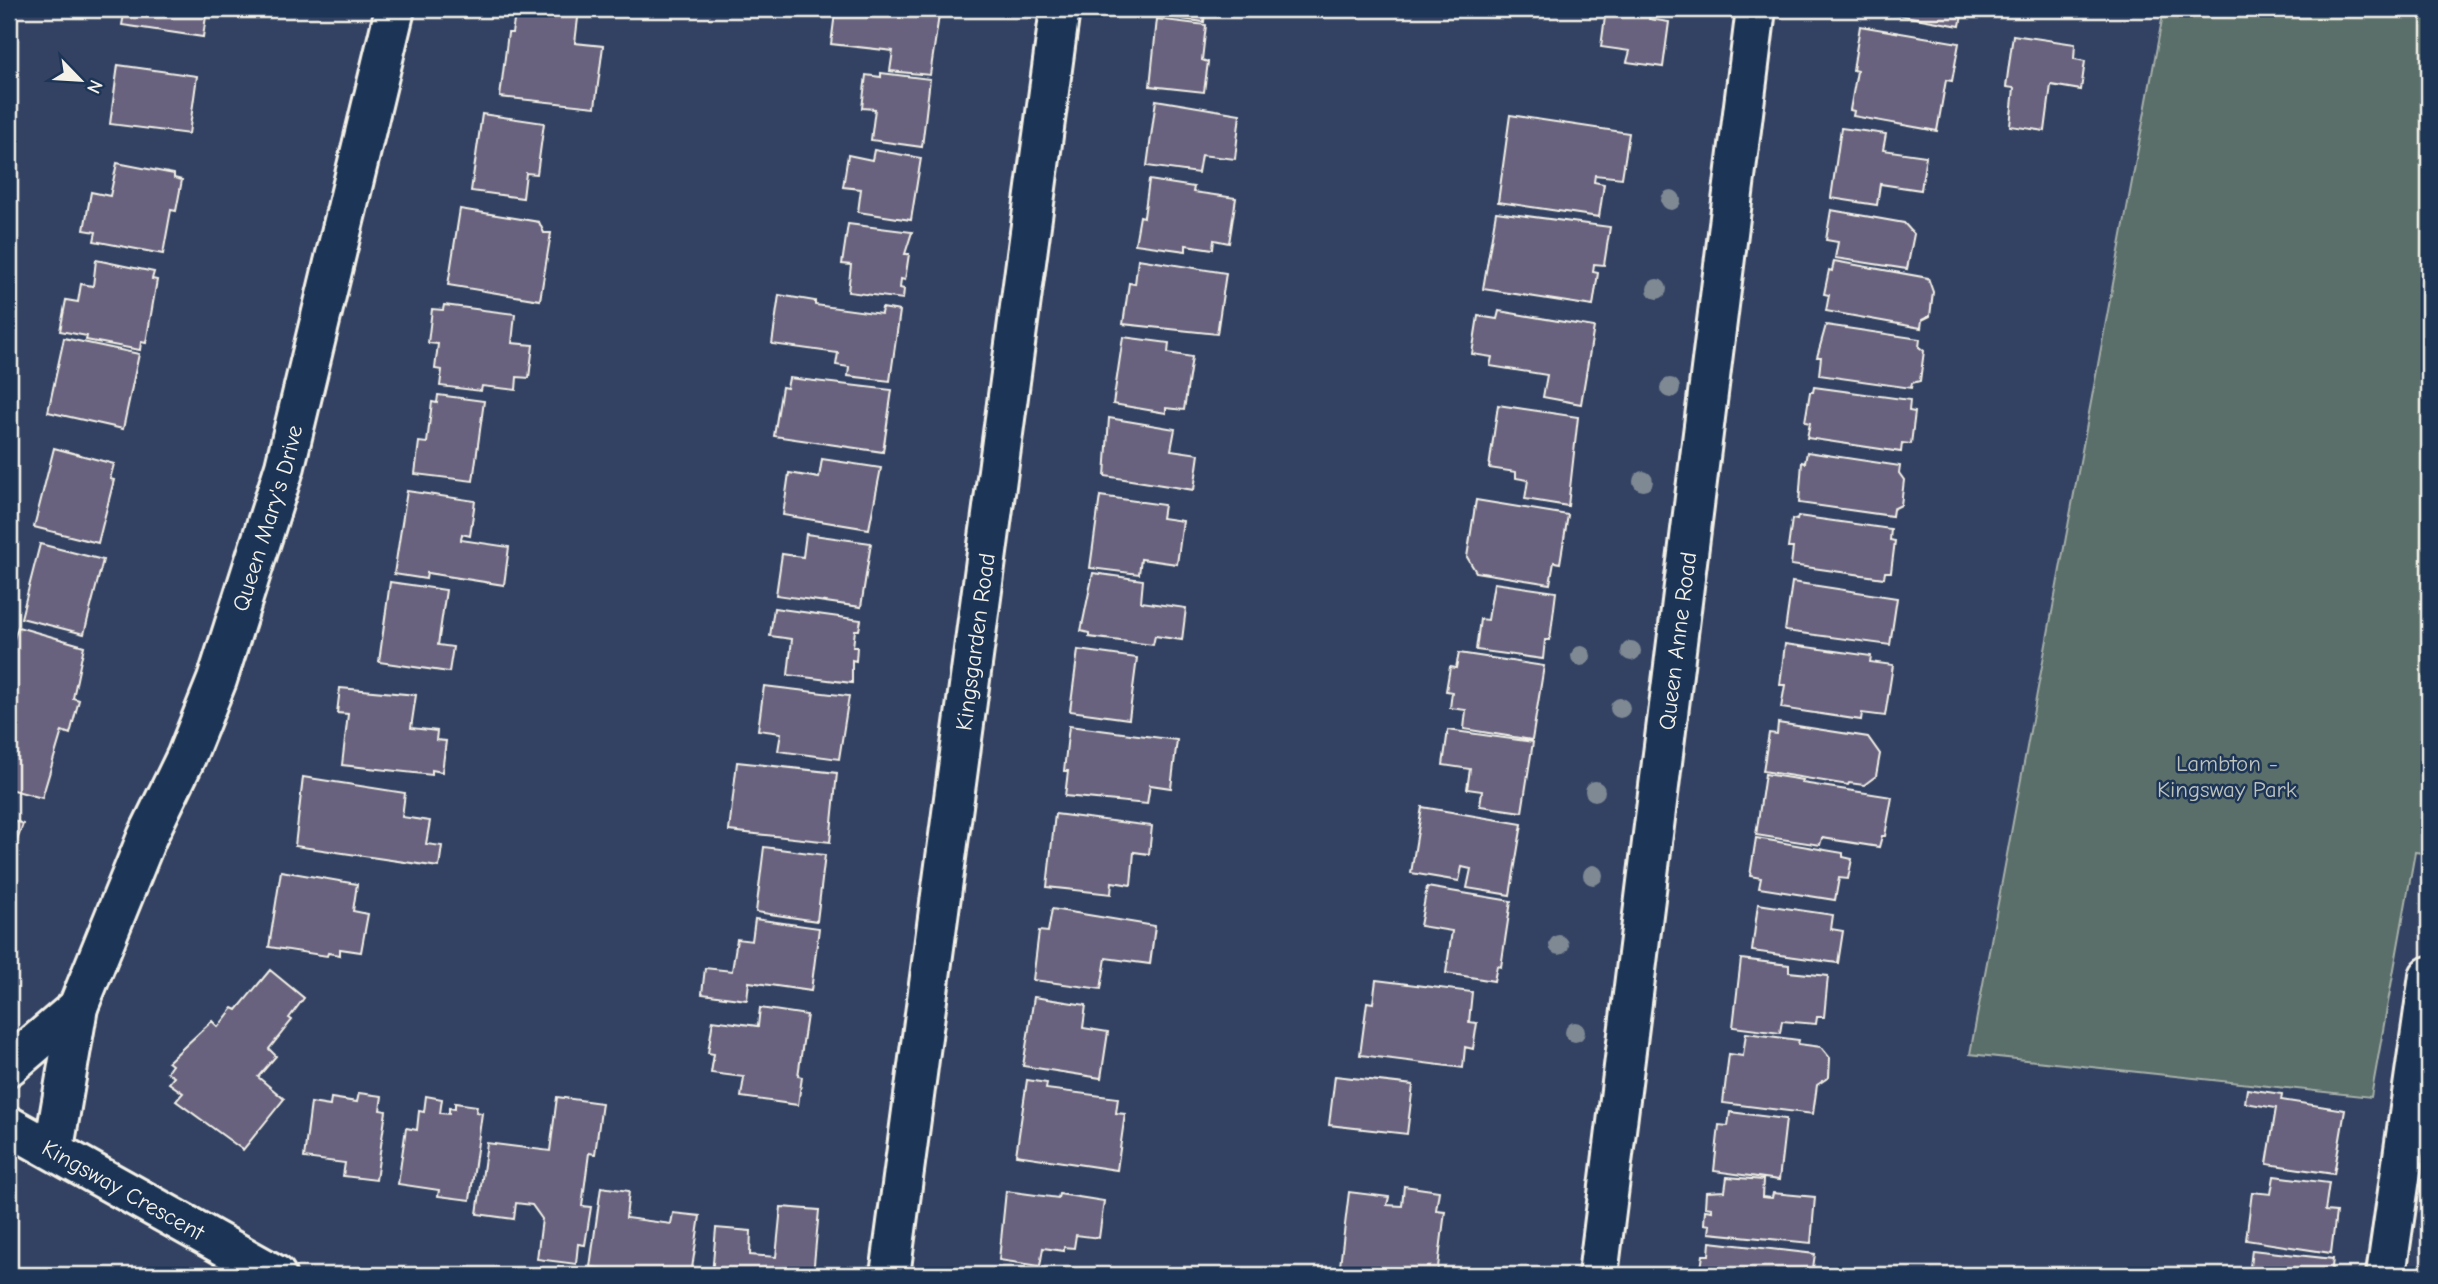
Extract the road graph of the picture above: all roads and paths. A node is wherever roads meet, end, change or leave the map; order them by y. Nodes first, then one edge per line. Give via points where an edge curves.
1 (395, 9) edge
2 (1060, 9) edge
3 (1756, 9) edge
4 (2421, 771) dead end
5 (2429, 788) edge
6 (2429, 976) edge
7 (78, 1007) junction
8 (9, 1066) edge
9 (9, 1126) edge
10 (54, 1148) junction
11 (276, 1275) edge
12 (890, 1275) edge
13 (1598, 1275) edge
14 (2386, 1275) edge

1 - 7 street, Queen Mary's Drive via 285,466 217,680 146,837
2 - 12 street, Kingsgarden Road
3 - 13 street, Queen Anne Road
4 - 5 path
6 - 14 street
7 - 8 street, Queen Mary's Drive
7 - 10 street, Queen Mary's Drive
9 - 10 street, Kingsway Crescent
10 - 11 street, Kingsway Crescent

